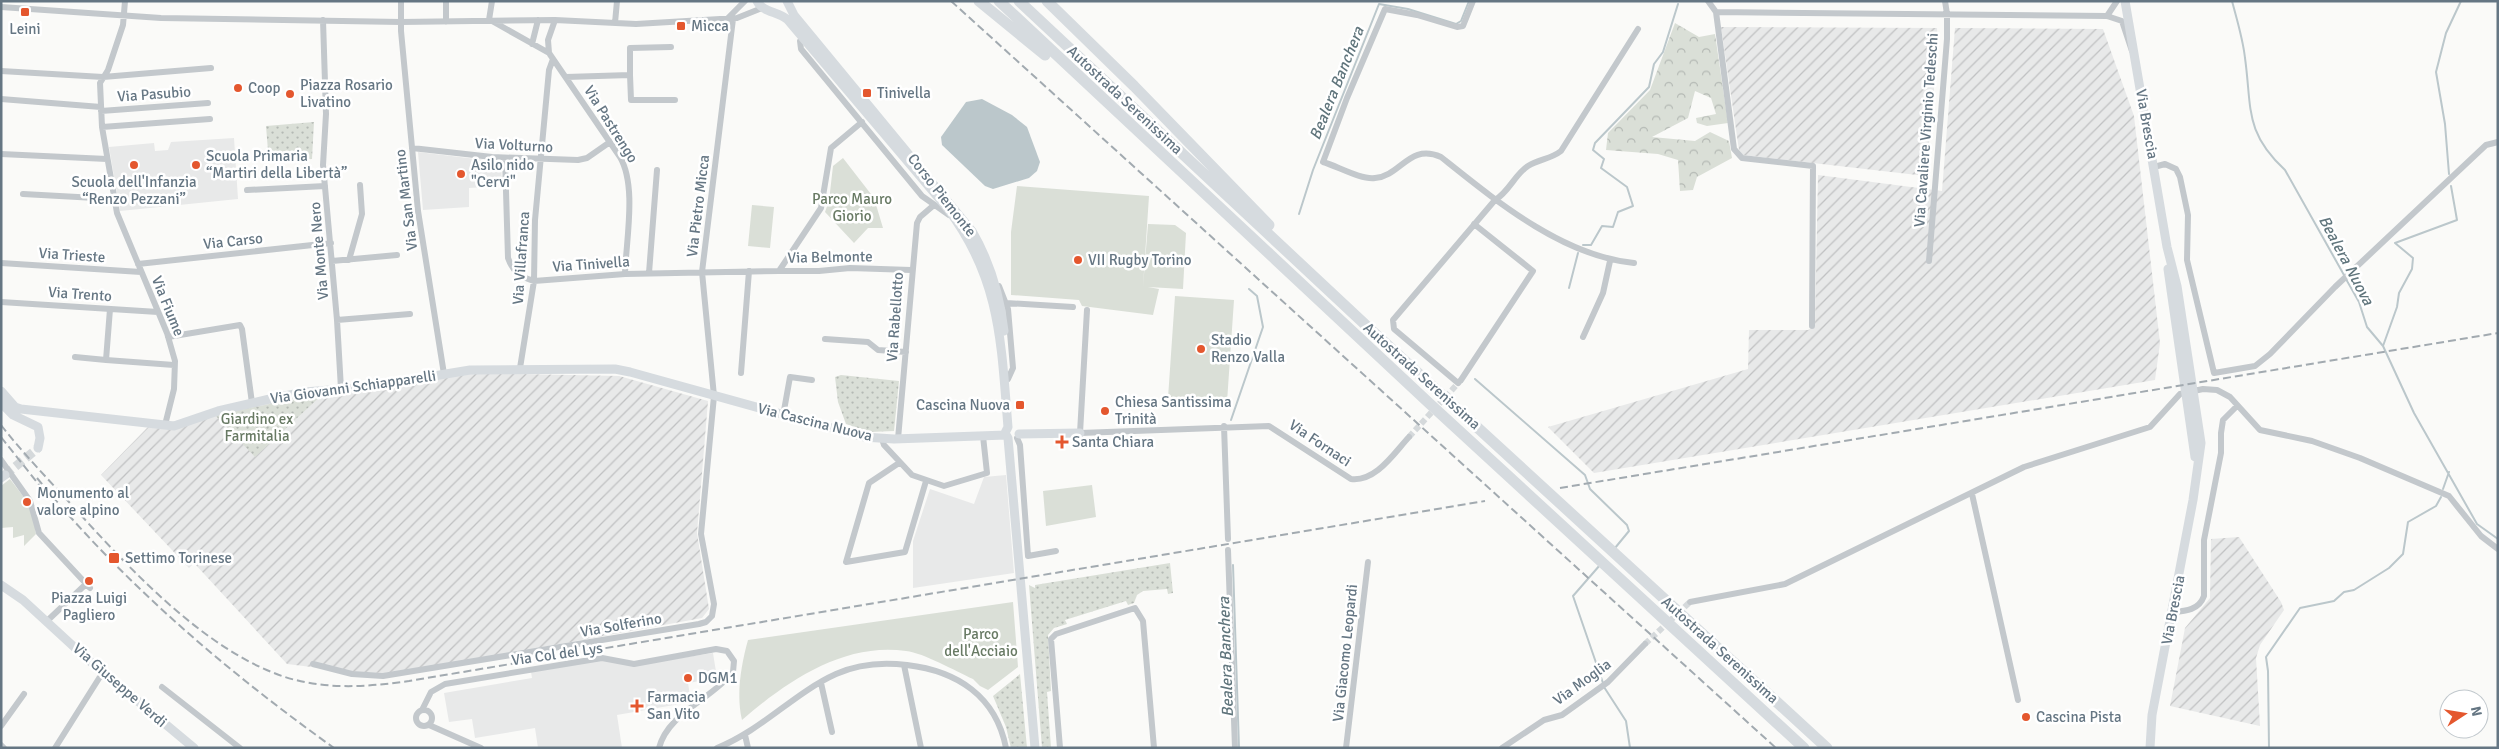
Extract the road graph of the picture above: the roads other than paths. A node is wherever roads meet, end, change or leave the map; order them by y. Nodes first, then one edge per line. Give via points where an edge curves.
1 (125, 1) edge
2 (401, 1) edge
3 (446, 1) edge
4 (492, 1) edge
5 (617, 1) edge
6 (745, 1) edge
7 (786, 1) edge
8 (978, 1) edge
9 (999, 1) edge
10 (1019, 1) edge
11 (1047, 1) edge
12 (1472, 1) edge
13 (1708, 1) edge
14 (1945, 1) edge
15 (2117, 1) edge
16 (2125, 1) edge
17 (761, 6) edge
18 (1, 7) edge
19 (1716, 12) junction
20 (1947, 14) junction
21 (124, 16) junction
22 (2107, 16) junction
23 (730, 19) junction
24 (323, 20) junction
25 (489, 20) junction
26 (538, 20) junction
27 (555, 20) junction
28 (401, 22) junction
29 (446, 22) junction
30 (615, 23) junction
31 (1638, 29) dead end
32 (803, 37) junction
33 (532, 44) junction
34 (671, 47) dead end
35 (551, 56) junction
36 (2135, 57) junction
37 (211, 68) dead end
38 (1, 71) edge
39 (630, 75) junction
40 (103, 77) junction
41 (566, 77) junction
42 (1102, 97) junction
43 (1, 99) edge
44 (675, 100) dead end
45 (208, 103) dead end
46 (101, 109) junction
47 (210, 118) dead end
48 (862, 122) junction
49 (102, 127) junction
50 (610, 142) junction
51 (2498, 142) edge
52 (412, 148) junction
53 (1, 154) edge
54 (505, 158) junction
55 (107, 159) junction
56 (540, 159) junction
57 (2154, 166) junction
58 (658, 170) dead end
59 (360, 185) dead end
60 (325, 186) junction
61 (247, 190) dead end
62 (24, 194) dead end
63 (114, 199) junction
64 (1495, 200) junction
65 (934, 205) junction
66 (1474, 224) junction
67 (959, 225) junction
68 (331, 243) junction
69 (397, 255) dead end
70 (987, 259) junction
71 (349, 260) junction
72 (332, 261) junction
73 (1610, 261) junction
74 (1929, 261) dead end
75 (1, 263) edge
76 (1634, 263) dead end
77 (138, 264) junction
78 (911, 270) junction
79 (749, 271) junction
80 (779, 271) junction
81 (141, 272) junction
82 (702, 272) junction
83 (649, 273) junction
84 (625, 274) junction
85 (534, 281) junction
86 (1, 302) edge
87 (1006, 303) junction
88 (1073, 307) dead end
89 (110, 309) junction
90 (1087, 310) dead end
91 (158, 312) junction
92 (410, 314) dead end
93 (337, 320) junction
94 (1812, 326) dead end
95 (1371, 330) junction
96 (168, 337) junction
97 (1583, 337) dead end
98 (825, 339) dead end
99 (906, 352) junction
100 (75, 357) dead end
101 (106, 360) junction
102 (174, 365) junction
103 (520, 368) junction
104 (740, 373) dead end
105 (444, 374) junction
106 (1008, 379) junction
107 (812, 380) dead end
108 (341, 390) junction
109 (1, 391) edge
110 (714, 396) junction
111 (1, 403) edge
112 (252, 403) junction
113 (2237, 406) junction
114 (783, 416) junction
115 (166, 425) junction
116 (1224, 426) junction
117 (1080, 433) junction
118 (1012, 434) junction
119 (983, 436) junction
120 (1409, 437) tunnel mouth
121 (882, 439) junction
122 (898, 439) junction
123 (38, 448) dead end
124 (1, 460) edge
125 (900, 463) junction
126 (926, 481) junction
127 (1972, 494) junction
128 (1228, 539) dead end
129 (2498, 549) edge
130 (1228, 550) dead end
131 (1056, 551) dead end
132 (1368, 562) dead end
133 (1, 586) edge
134 (1023, 586) junction
135 (1690, 602) tunnel mouth
136 (2173, 612) junction
137 (47, 620) junction
138 (1645, 644) tunnel mouth
139 (313, 664) dead end
140 (904, 664) junction
141 (103, 672) junction
142 (821, 683) junction
143 (162, 687) dead end
144 (24, 694) dead end
145 (2018, 700) dead end
146 (422, 710) junction
147 (429, 725) junction
148 (1, 726) edge
149 (832, 732) dead end
150 (745, 735) junction
151 (1, 745) edge
152 (190, 746) edge
153 (4, 748) edge
154 (55, 748) edge
155 (240, 748) edge
156 (481, 748) edge
157 (659, 748) edge
158 (717, 748) edge
159 (748, 748) edge
160 (920, 748) edge
161 (1006, 748) edge
162 (1035, 748) edge
163 (1040, 748) edge
164 (1060, 748) edge
165 (1154, 748) edge
166 (1235, 748) edge
167 (1346, 748) edge
168 (1502, 748) edge
169 (1804, 748) edge
170 (1827, 748) edge
171 (2150, 748) edge

1 - 21 street, Via Fiume
2 - 28 street, Via San Martino
3 - 29 street
4 - 25 street
5 - 30 street
6 - 23 street
7 - 17 main road via 779,9
7 - 70 main road, Corso Piemonte via 794,15 962,217
8 - 42 highway via 1016,29 1075,82
9 - 42 highway, Autostrada Serenissima
10 - 95 highway, Autostrada Serenissima
11 - 95 highway
12 - 64 street via 1463,26 1457,28 1385,8 1323,162 1367,178 1376,178 1417,155 1433,154
13 - 19 street
14 - 20 street, Via Cavaliere Virginio Tedeschi
15 - 22 street
16 - 36 main road, Via Brescia
17 - 23 street
17 - 32 main road, Corso Piemonte via 784,16
18 - 21 street
19 - 20 street
19 - 94 street via 1734,149 1742,158 1812,166
20 - 22 street
20 - 74 street, Via Cavaliere Virginio Tedeschi
21 - 24 street
21 - 40 street, Via Fiume
22 - 36 street via 2122,21
23 - 30 street
23 - 82 street, Via Pietro Micca
24 - 28 street
24 - 60 street, Via Monte Nero
25 - 26 street
25 - 29 street
25 - 33 street, Via Pastrengo
26 - 27 street
26 - 33 street
27 - 30 street
27 - 35 street via 548,40
28 - 29 street
28 - 52 street, Via San Martino
31 - 64 street via 1561,151 1527,166
32 - 48 street, Corso Piemonte via 801,49
32 - 67 main road, Corso Piemonte
33 - 35 street, Via Pastrengo
34 - 39 street via 630,48
35 - 41 street, Via Pastrengo
35 - 56 street, Via Villafranca
36 - 57 main road, Via Brescia
37 - 40 street
38 - 40 street
39 - 41 street
39 - 44 street via 631,100
40 - 46 street, Via Fiume via 100,83
41 - 50 street, Via Pastrengo
42 - 169 highway, Autostrada Serenissima
43 - 46 street, Via Pasubio
45 - 46 street, Via Pasubio
46 - 49 street, Via Fiume
47 - 49 street
48 - 65 street, Corso Piemonte via 922,196
48 - 80 street via 831,148 821,208
49 - 55 street, Via Fiume
50 - 56 street, Via Volturno via 583,160
50 - 84 street, Via Pastrengo via 624,163 628,176
51 - 57 street via 2486,145 2270,354 2255,366 2214,373 2187,260 2188,215 2180,177 2176,168 2165,164
52 - 54 street, Via Volturno
52 - 105 street, Via San Martino via 420,229
53 - 55 street
54 - 56 street, Via Volturno
54 - 85 street via 508,258 519,276
55 - 63 street, Via Fiume
56 - 85 street, Via Villafranca
57 - 136 main road, Via Brescia via 2197,443 2197,472
58 - 83 street, Via Tinivella
59 - 71 street via 362,214
60 - 61 street
60 - 68 street, Via Monte Nero
62 - 63 street
63 - 77 street, Via Fiume
64 - 66 street
64 - 73 street via 1570,244
65 - 67 street, Corso Piemonte
65 - 78 street, Via Rabellotto via 918,220
66 - 66 street via 1533,271 1460,382 1392,325
67 - 118 main road, Corso Piemonte via 977,256 994,301
68 - 72 street, Via Monte Nero
68 - 77 street, Via Carso
69 - 71 street
70 - 87 street
70 - 106 main road, Corso Piemonte via 1002,310
71 - 72 street
72 - 93 street, Via Monte Nero
73 - 76 street
73 - 97 street via 1603,294
75 - 81 street, Via Trieste
77 - 81 street, Via Fiume
78 - 80 street, Via Belmonte
78 - 99 street, Via Rabellotto
79 - 80 street, Via Tinivella
79 - 82 street, Via Tinivella
79 - 104 street
81 - 91 street, Via Fiume
82 - 83 street, Via Tinivella
82 - 110 street, Via Pietro Micca
83 - 84 street, Via Tinivella
84 - 85 street, Via Tinivella
85 - 103 street, Via Villafranca
86 - 89 street, Via Trento
87 - 88 street
87 - 106 street via 1013,368
89 - 91 street, Via Trento
89 - 101 street
90 - 117 street
91 - 96 street, Via Fiume
92 - 93 street
93 - 108 street, Via Monte Nero
95 - 170 highway, Autostrada Serenissima
96 - 102 street, Via Fiume
96 - 112 street via 240,325
98 - 99 street via 868,342 878,350
99 - 122 street, Via Rabellotto
100 - 101 street
101 - 102 street
102 - 115 street, Via Fiume via 174,389
103 - 105 main road, Via Giovanni Schiapparelli
103 - 110 main road, Via Giovanni Schiapparelli via 623,370
105 - 108 main road, Via Giovanni Schiapparelli
106 - 118 main road, Corso Piemonte
107 - 114 street via 790,377
108 - 112 main road, Via Giovanni Schiapparelli via 305,392
109 - 115 main road, Via Giovanni Schiapparelli via 21,409
110 - 114 main road, Via Cascina Nuova
110 - 139 street, Via Solferino via 701,534 714,604 712,616 706,622 383,676 352,674
111 - 123 main road via 12,415 38,428
112 - 115 main road, Via Giovanni Schiapparelli via 213,412 178,426
113 - 127 street via 2230,397 2217,390 2180,394 2150,427 2024,467
113 - 129 street via 2260,430 2312,441 2449,496 2481,536
113 - 136 street via 2223,420 2221,453 2204,540 2204,596 2193,609
114 - 121 main road, Via Cascina Nuova
116 - 117 street, Via Cascina Nuova
116 - 120 street, Via Fornaci via 1269,426 1352,479 1360,480 1379,469
116 - 128 street
117 - 118 main road, Via Cascina Nuova
118 - 119 main road, Via Cascina Nuova
118 - 131 street via 1020,445 1028,556
118 - 134 main road
119 - 122 main road, Via Cascina Nuova
119 - 126 street via 987,473 944,486
121 - 122 main road, Via Cascina Nuova
121 - 125 street
124 - 137 street via 30,501 39,533 88,586
125 - 126 street via 912,475
125 - 126 street via 869,483 846,562 906,552
127 - 135 street via 1785,584
127 - 145 street
130 - 166 street
132 - 167 street, Via Giacomo Leopardi
133 - 137 main road, Via Giuseppe Verdi
134 - 162 main road
134 - 163 main road
136 - 171 main road, Via Brescia via 2152,715
137 - 141 main road, Via Giuseppe Verdi
138 - 168 street, Via Moglia via 1600,688 1562,715 1544,720
140 - 142 street via 855,667
140 - 160 street
140 - 161 street via 941,671 976,691 996,716
141 - 152 main road, Via Giuseppe Verdi
141 - 154 street
142 - 149 street
142 - 150 street
143 - 155 street
144 - 148 street
146 - 147 street via 431,714
146 - 147 street via 416,715 416,721 422,726
146 - 157 street, Via Col del Lys via 431,692 441,686 602,658 634,664 720,649 727,651 734,661 733,672 666,732
147 - 156 street
150 - 158 street
150 - 159 street
151 - 153 street
164 - 165 street via 1051,639 1056,634 1135,608 1142,621

